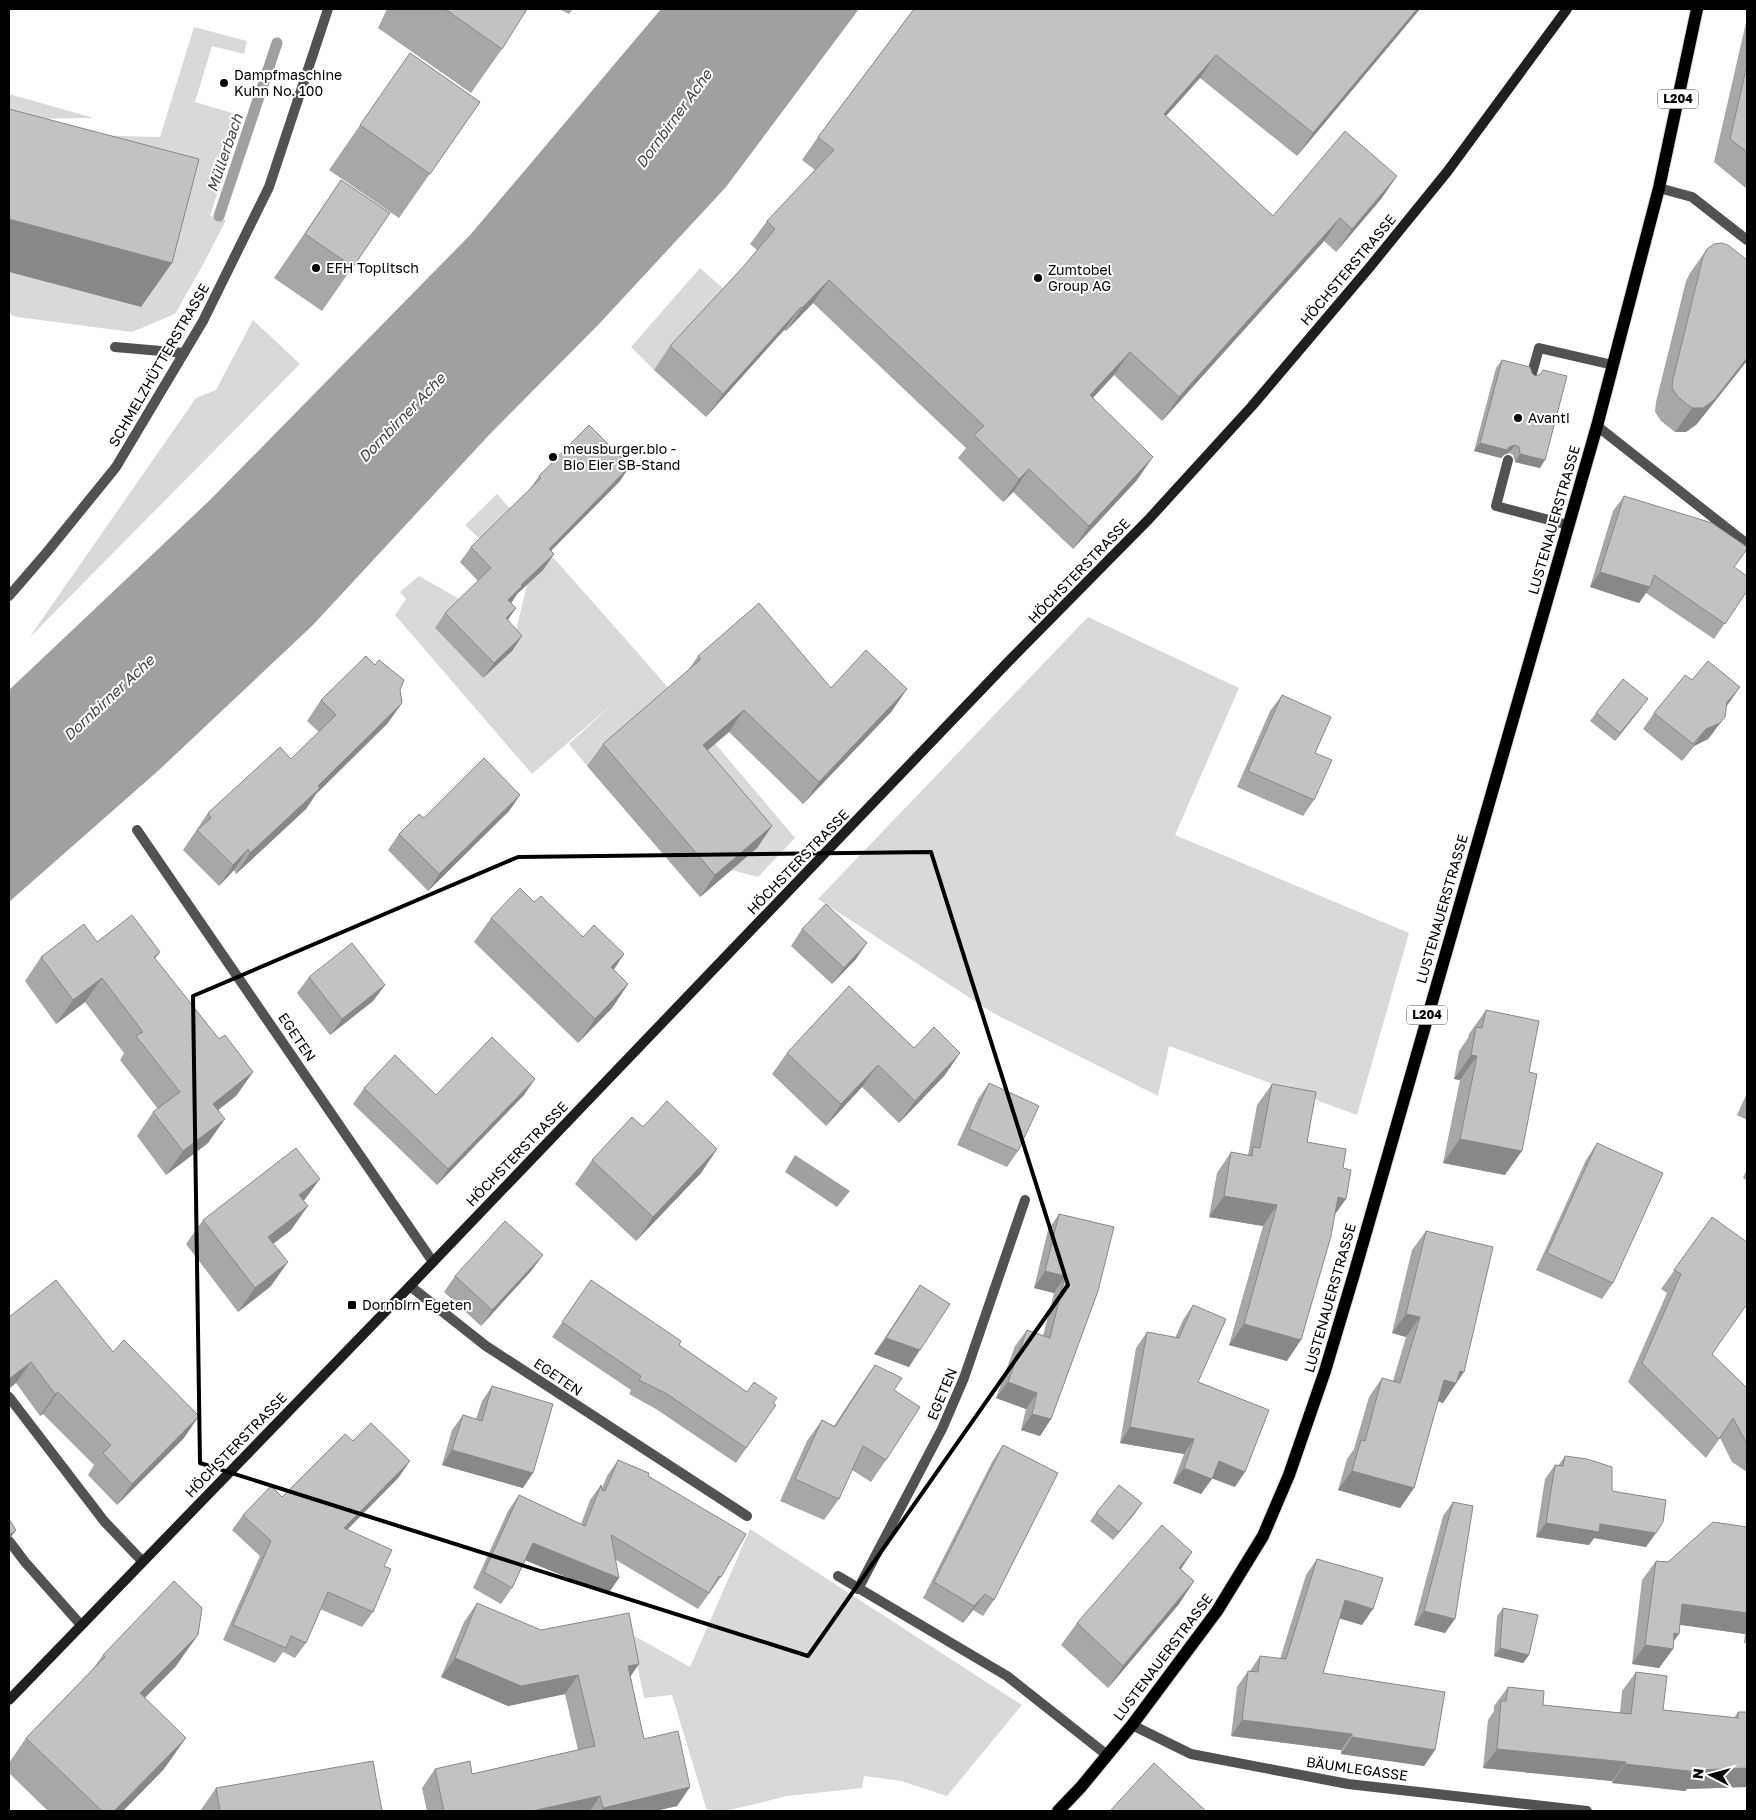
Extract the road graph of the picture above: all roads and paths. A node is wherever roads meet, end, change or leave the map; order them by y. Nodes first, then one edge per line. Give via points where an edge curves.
1 (328, 9) edge
2 (1567, 9) edge
3 (1697, 9) edge
4 (1659, 188) junction
5 (1747, 240) edge
6 (115, 347) dead end
7 (184, 353) junction
8 (1613, 365) junction
9 (1531, 377) edge
10 (1597, 426) junction
11 (1508, 460) edge
12 (1568, 525) junction
13 (1747, 544) edge
14 (9, 596) edge
15 (137, 830) dead end
16 (1025, 1200) dead end
17 (433, 1262) junction
18 (410, 1286) junction
19 (9, 1397) edge
20 (747, 1516) dead end
21 (9, 1540) edge
22 (142, 1561) junction
23 (838, 1576) dead end
24 (858, 1589) junction
25 (81, 1625) junction
26 (9, 1700) edge
27 (1132, 1725) junction
28 (1107, 1755) junction
29 (1058, 1811) edge
30 (1587, 1811) edge

1 - 7 street, SCHMELZHÜTTERSTRASSE via 269,187
2 - 17 main road, HÖCHSTERSTRASSE via 1447,172 1252,406 1149,519
3 - 4 main road, LUSTENAUERSTRASSE / L204
4 - 5 street via 1692,197
4 - 8 main road, LUSTENAUERSTRASSE / L204
6 - 7 street
7 - 14 street, SCHMELZHÜTTERSTRASSE via 116,467
8 - 9 street via 1539,348
8 - 10 main road, LUSTENAUERSTRASSE / L204
10 - 12 main road, LUSTENAUERSTRASSE / L204
10 - 13 street
11 - 12 street via 1496,506
12 - 27 main road, LUSTENAUERSTRASSE / L204 via 1325,1371 1289,1476 1263,1536 1217,1611
15 - 17 street, EGETEN
16 - 24 street, EGETEN via 964,1378 942,1429
17 - 18 main road, HÖCHSTERSTRASSE
18 - 20 street, EGETEN via 486,1346
18 - 22 main road, HÖCHSTERSTRASSE
19 - 22 street via 104,1521
21 - 25 street
22 - 25 main road, HÖCHSTERSTRASSE
23 - 24 street
24 - 28 street via 1006,1676
25 - 26 main road, HÖCHSTERSTRASSE
27 - 28 main road, LUSTENAUERSTRASSE / L204
27 - 30 street, BÄUMLEGASSE via 1191,1754 1348,1784
28 - 29 main road, LUSTENAUERSTRASSE / L204

